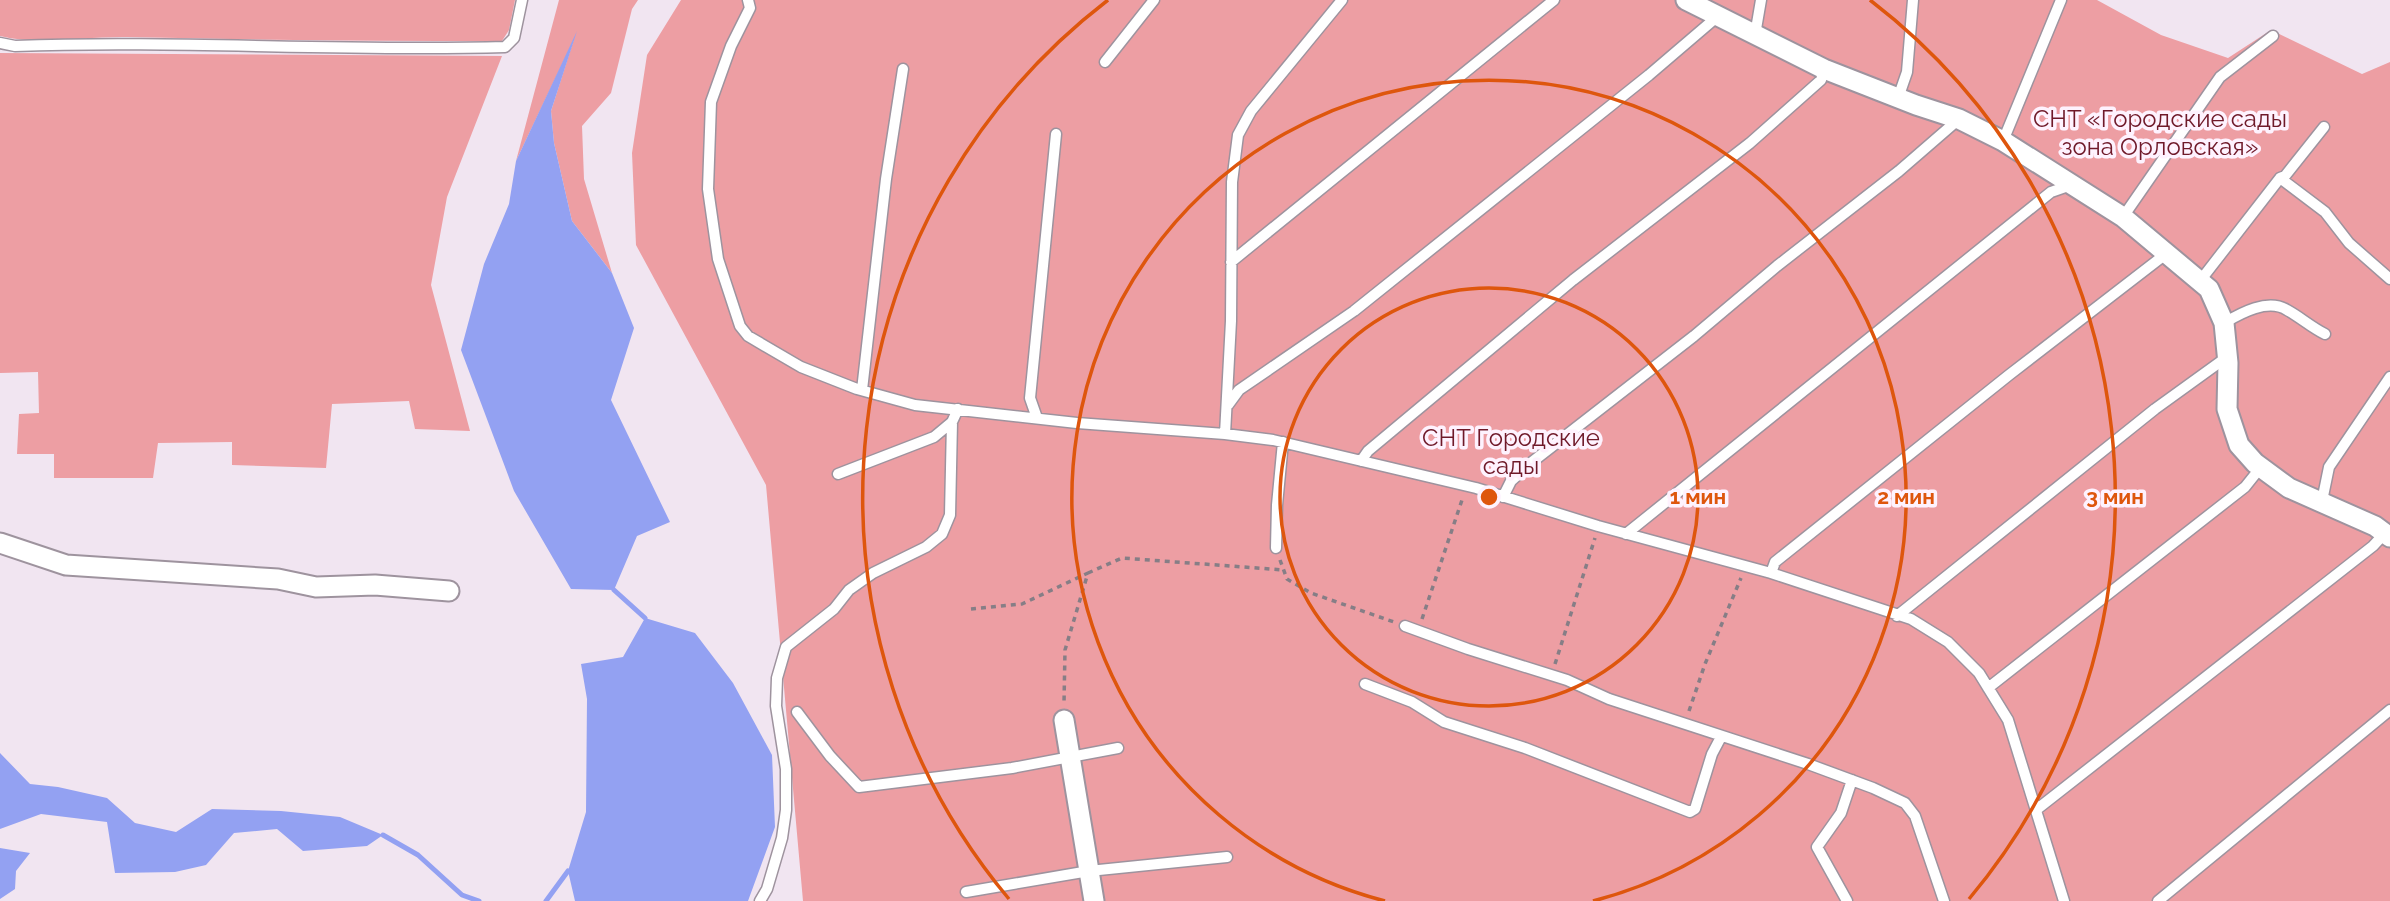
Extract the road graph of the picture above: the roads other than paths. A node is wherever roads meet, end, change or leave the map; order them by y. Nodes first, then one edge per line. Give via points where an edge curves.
1 (522, 0) edge
2 (748, 0) edge
3 (1154, 0) edge
4 (1342, 0) edge
5 (1554, 0) edge
6 (1686, 0) edge
7 (1761, 0) edge
8 (1913, 0) edge
9 (2061, 0) edge
10 (1718, 16) junction
11 (1755, 35) junction
12 (2273, 36) dead end
13 (0, 43) edge
14 (1105, 62) dead end
15 (903, 69) dead end
16 (1824, 69) junction
17 (1898, 98) junction
18 (1959, 119) junction
19 (2324, 127) dead end
20 (1056, 134) dead end
21 (2003, 141) junction
22 (2280, 178) junction
23 (2071, 185) junction
24 (2123, 217) junction
25 (2167, 252) junction
26 (1231, 261) junction
27 (2390, 279) edge
28 (2200, 281) junction
29 (2224, 323) junction
30 (2325, 334) dead end
31 (2227, 357) junction
32 (2390, 376) edge
33 (862, 390) junction
34 (1227, 405) junction
35 (958, 409) junction
36 (1037, 418) junction
37 (952, 422) junction
38 (1225, 434) junction
39 (1283, 442) junction
40 (1361, 461) junction
41 (2261, 467) junction
42 (838, 474) dead end
43 (1503, 496) junction
44 (2322, 501) junction
45 (1626, 534) junction
46 (2387, 535) edge
47 (0, 543) edge
48 (1276, 548) road end
49 (1771, 573) junction
50 (449, 591) dead end
51 (1897, 616) junction
52 (1405, 625) road end
53 (1365, 684) dead end
54 (1988, 688) junction
55 (2390, 710) edge
56 (797, 712) dead end
57 (1064, 720) road end
58 (1721, 737) junction
59 (1118, 748) dead end
60 (1070, 756) junction
61 (1852, 780) junction
62 (2036, 810) junction
63 (1227, 857) dead end
64 (1089, 871) junction
65 (966, 892) dead end
66 (760, 901) edge
67 (1094, 901) edge
68 (1847, 901) edge
69 (1944, 901) edge
70 (2064, 901) edge
71 (2158, 901) edge

1 - 13 lane via 514,38 505,47 415,50
2 - 33 lane via 750,8 711,102 708,189 718,259 740,326 748,336 802,367
3 - 14 lane
4 - 26 lane via 1251,111 1238,135
5 - 26 lane
6 - 10 street
7 - 11 lane
8 - 17 lane via 1907,72
9 - 21 lane
10 - 11 street
10 - 34 lane via 1354,312 1238,390
11 - 16 street
12 - 24 lane via 2220,77
15 - 33 lane
16 - 17 street
16 - 40 lane via 1821,80 1750,143 1573,280
17 - 18 street
18 - 21 street
18 - 43 lane via 1694,336 1532,461
19 - 22 lane
20 - 36 lane via 1030,398
21 - 23 street
22 - 27 lane via 2325,212 2349,243
22 - 28 lane
23 - 24 street
23 - 45 lane via 2051,192
24 - 25 street
25 - 28 street
25 - 49 lane via 1775,562
26 - 34 lane
28 - 29 street via 2209,289
29 - 30 lane via 2252,309 2277,307
29 - 31 street
31 - 41 street via 2227,409 2239,445
31 - 51 lane via 2155,409
32 - 44 lane via 2329,467
33 - 35 lane via 915,405
34 - 38 lane
35 - 36 lane
35 - 37 lane
36 - 38 lane
37 - 42 lane via 933,437
37 - 66 lane via 950,515 942,534 849,590 834,609 786,647 777,677 776,706 786,769 786,810 782,838
38 - 39 lane
39 - 40 lane
39 - 48 lane
40 - 43 lane
41 - 44 street via 2289,488
41 - 54 lane via 2245,487
43 - 45 lane
44 - 46 street
45 - 49 lane
46 - 62 lane
47 - 50 street via 66,565 278,579 316,587 375,585
49 - 51 lane
51 - 54 lane via 1911,619 1948,642
52 - 58 lane
53 - 58 lane via 1412,702 1444,722 1689,812 1695,808
54 - 62 lane via 2008,720
55 - 71 lane
56 - 60 lane via 859,787
57 - 60 street
58 - 61 lane
59 - 60 lane
60 - 64 street
61 - 68 lane via 1840,813 1817,847
61 - 69 lane via 1905,803 1915,816
62 - 70 lane
63 - 64 lane
64 - 65 lane
64 - 67 street

